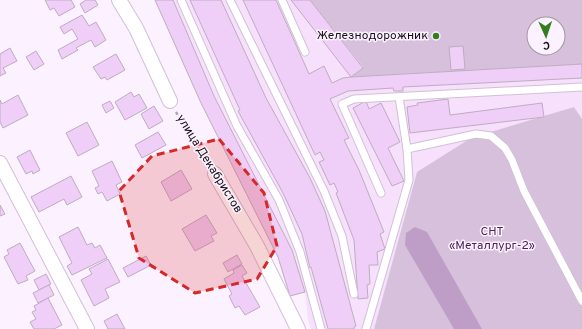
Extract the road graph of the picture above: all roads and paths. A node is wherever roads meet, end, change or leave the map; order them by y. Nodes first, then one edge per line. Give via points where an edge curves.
1 (119, 0) edge
2 (181, 0) edge
3 (230, 0) edge
4 (282, 0) edge
5 (305, 52) dead end
6 (581, 89) edge
7 (399, 97) junction
8 (170, 101) joint
9 (407, 149) junction
10 (0, 163) edge
11 (214, 174) joint
12 (381, 193) dead end
13 (354, 294) dead end
14 (582, 301) edge
15 (88, 329) edge
16 (298, 329) edge
17 (321, 329) edge
18 (366, 329) edge

1 - 8 street, улица Декабристов via 136,28
2 - 17 lane via 237,126 279,200 300,252
3 - 13 lane via 324,191 342,236
4 - 5 lane
6 - 7 lane
7 - 9 lane
7 - 12 lane via 354,99 342,104
8 - 11 path, улица Декабристов
9 - 14 lane via 476,134 491,136 496,140 505,148 512,160 524,191
9 - 18 lane via 407,192
10 - 15 street
11 - 16 street, улица Декабристов via 244,222

